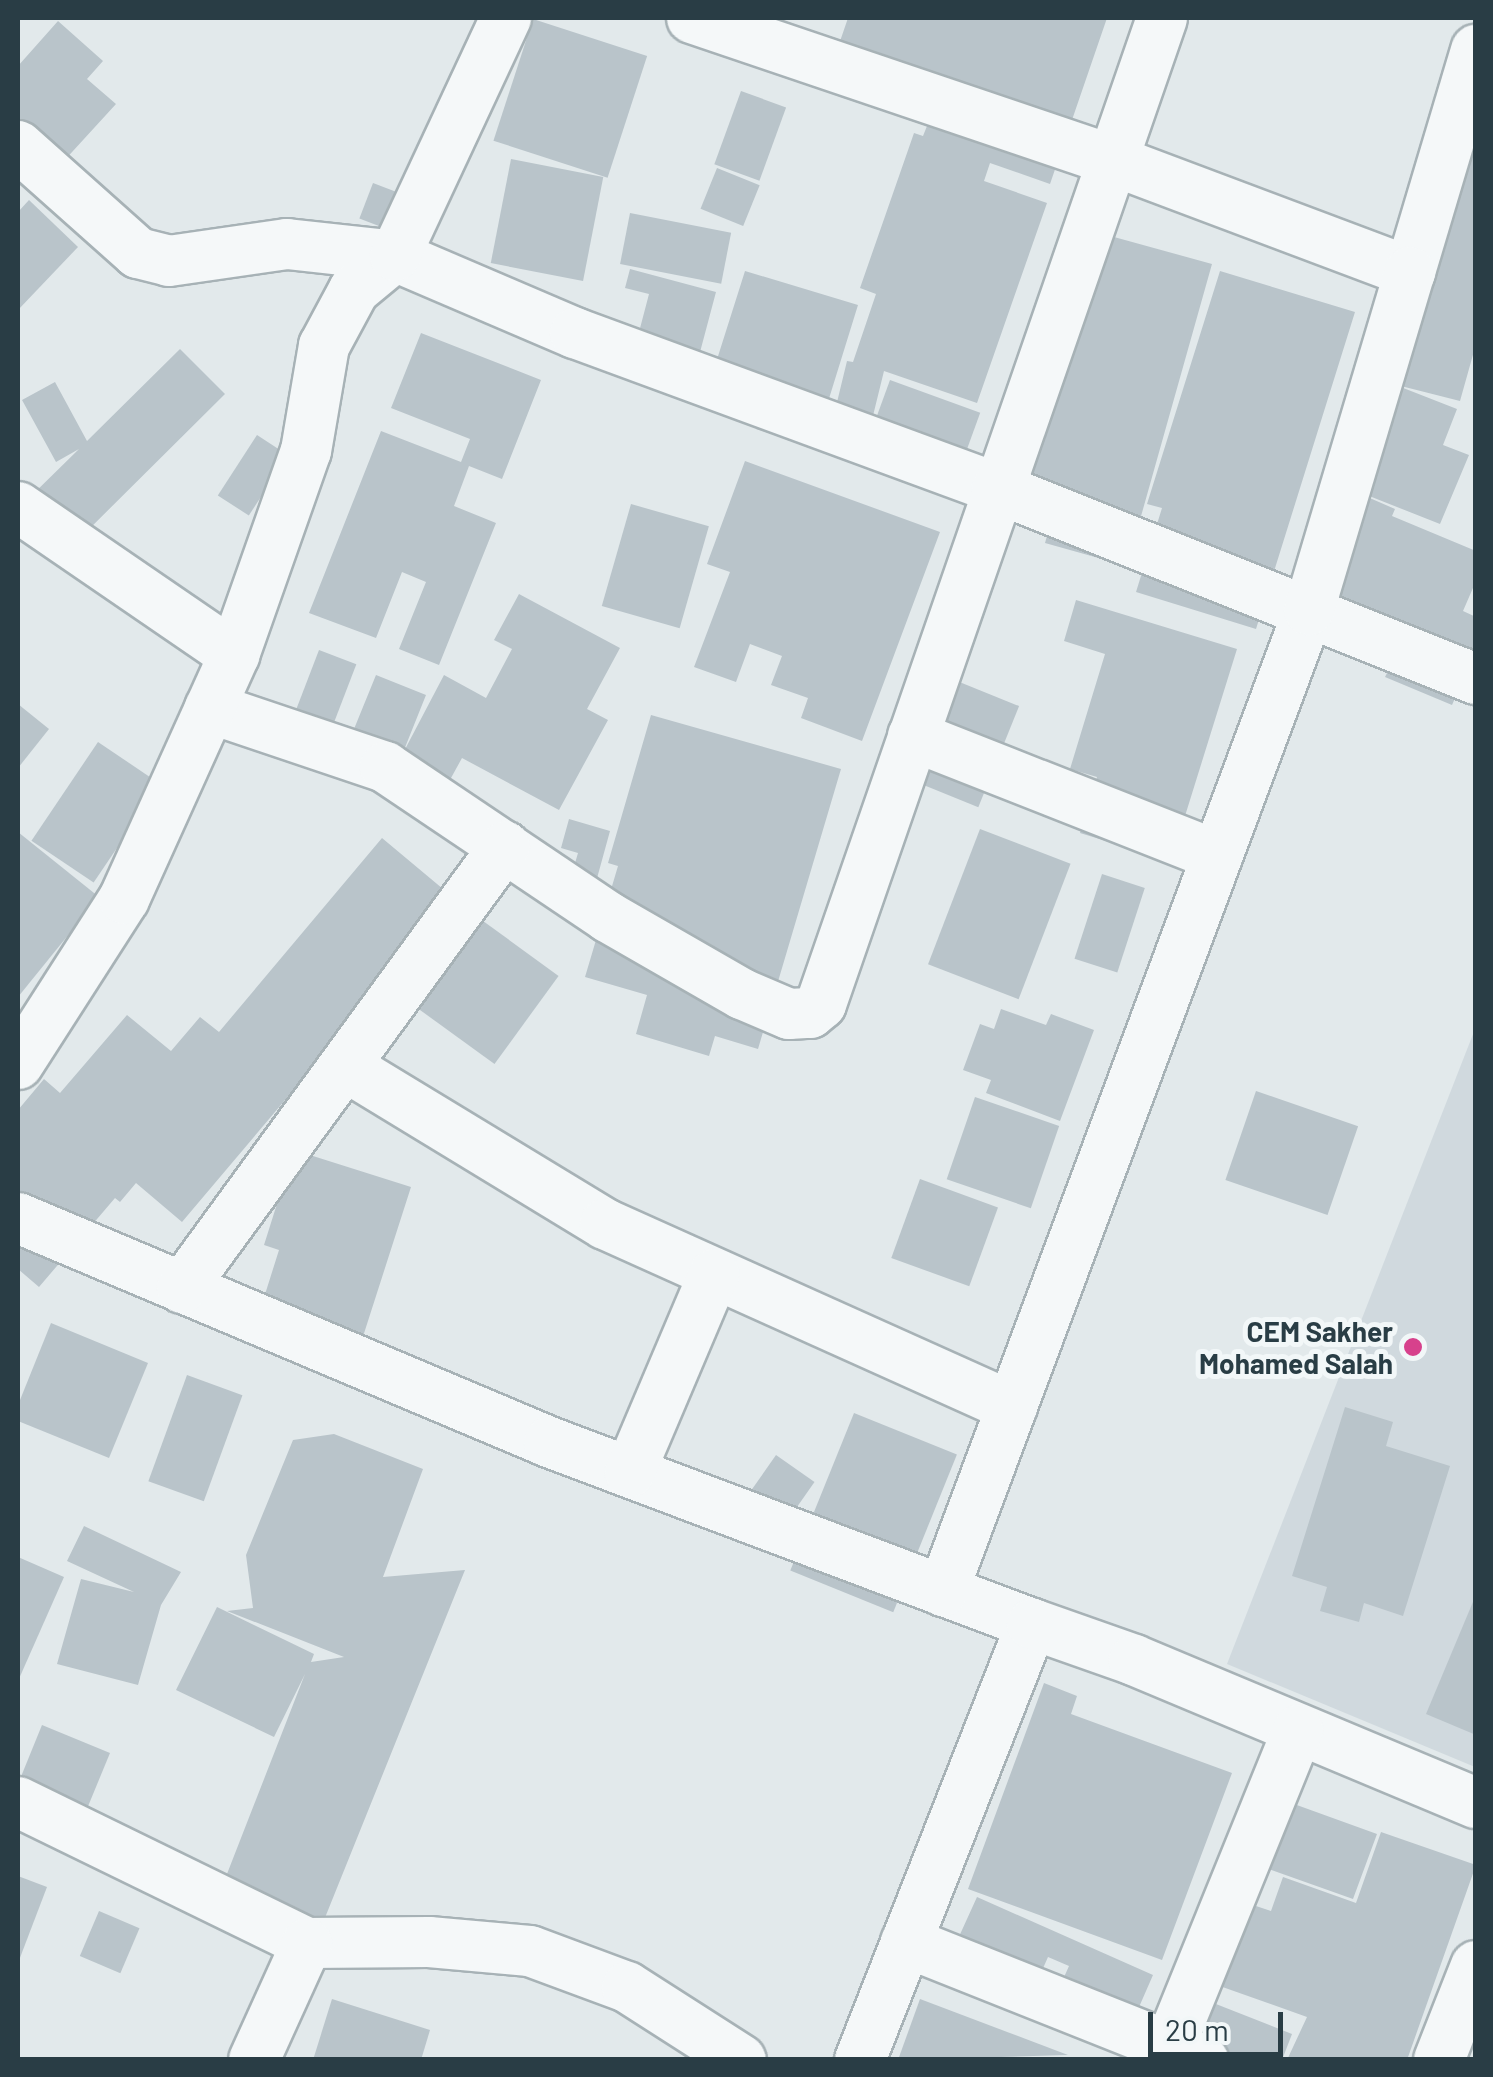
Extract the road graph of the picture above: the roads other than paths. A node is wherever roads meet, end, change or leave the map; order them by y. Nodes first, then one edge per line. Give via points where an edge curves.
1 (506, 18) edge
2 (692, 18) edge
3 (1162, 18) edge
4 (1476, 50) edge
5 (18, 146) edge
6 (1117, 162) junction
7 (395, 256) junction
8 (1410, 272) junction
9 (997, 488) junction
10 (18, 507) edge
11 (1309, 610) junction
12 (234, 655) junction
13 (1476, 679) edge
14 (210, 708) junction
15 (913, 736) junction
16 (505, 846) junction
17 (1217, 856) junction
18 (18, 1064) edge
19 (345, 1066) junction
20 (18, 1218) edge
21 (714, 1274) junction
22 (182, 1288) junction
23 (1012, 1407) junction
24 (630, 1472) junction
25 (943, 1591) junction
26 (1032, 1624) junction
27 (1298, 1730) junction
28 (18, 1802) edge
29 (1476, 1804) edge
30 (906, 1942) junction
31 (307, 1943) junction
32 (1471, 1993) edge
33 (1179, 2055) edge
34 (254, 2060) edge
35 (741, 2060) edge
36 (860, 2060) edge
37 (1438, 2060) edge

1 - 7 street
2 - 6 street
3 - 6 street
4 - 8 street
5 - 7 street via 138,253 168,262 287,244
6 - 8 street
6 - 9 street
7 - 9 street via 575,333
7 - 12 street via 354,290 324,346 306,451
8 - 11 street
9 - 11 street
9 - 15 street
10 - 12 street
11 - 13 street
11 - 17 street
12 - 14 street
14 - 16 street via 385,768
14 - 18 street via 124,900
15 - 16 street via 822,1004 810,1012 789,1014 742,994 608,917
15 - 17 street
16 - 19 street
17 - 23 street
19 - 21 street via 605,1224
19 - 22 street
20 - 22 street
21 - 23 street
21 - 24 street
22 - 24 street
23 - 25 street
24 - 25 street
25 - 26 street
26 - 27 street
26 - 30 street
27 - 29 street
27 - 33 street
28 - 31 street
30 - 33 street
30 - 36 street
31 - 34 street
31 - 35 street via 429,1942 530,1951 626,1987
32 - 37 street

